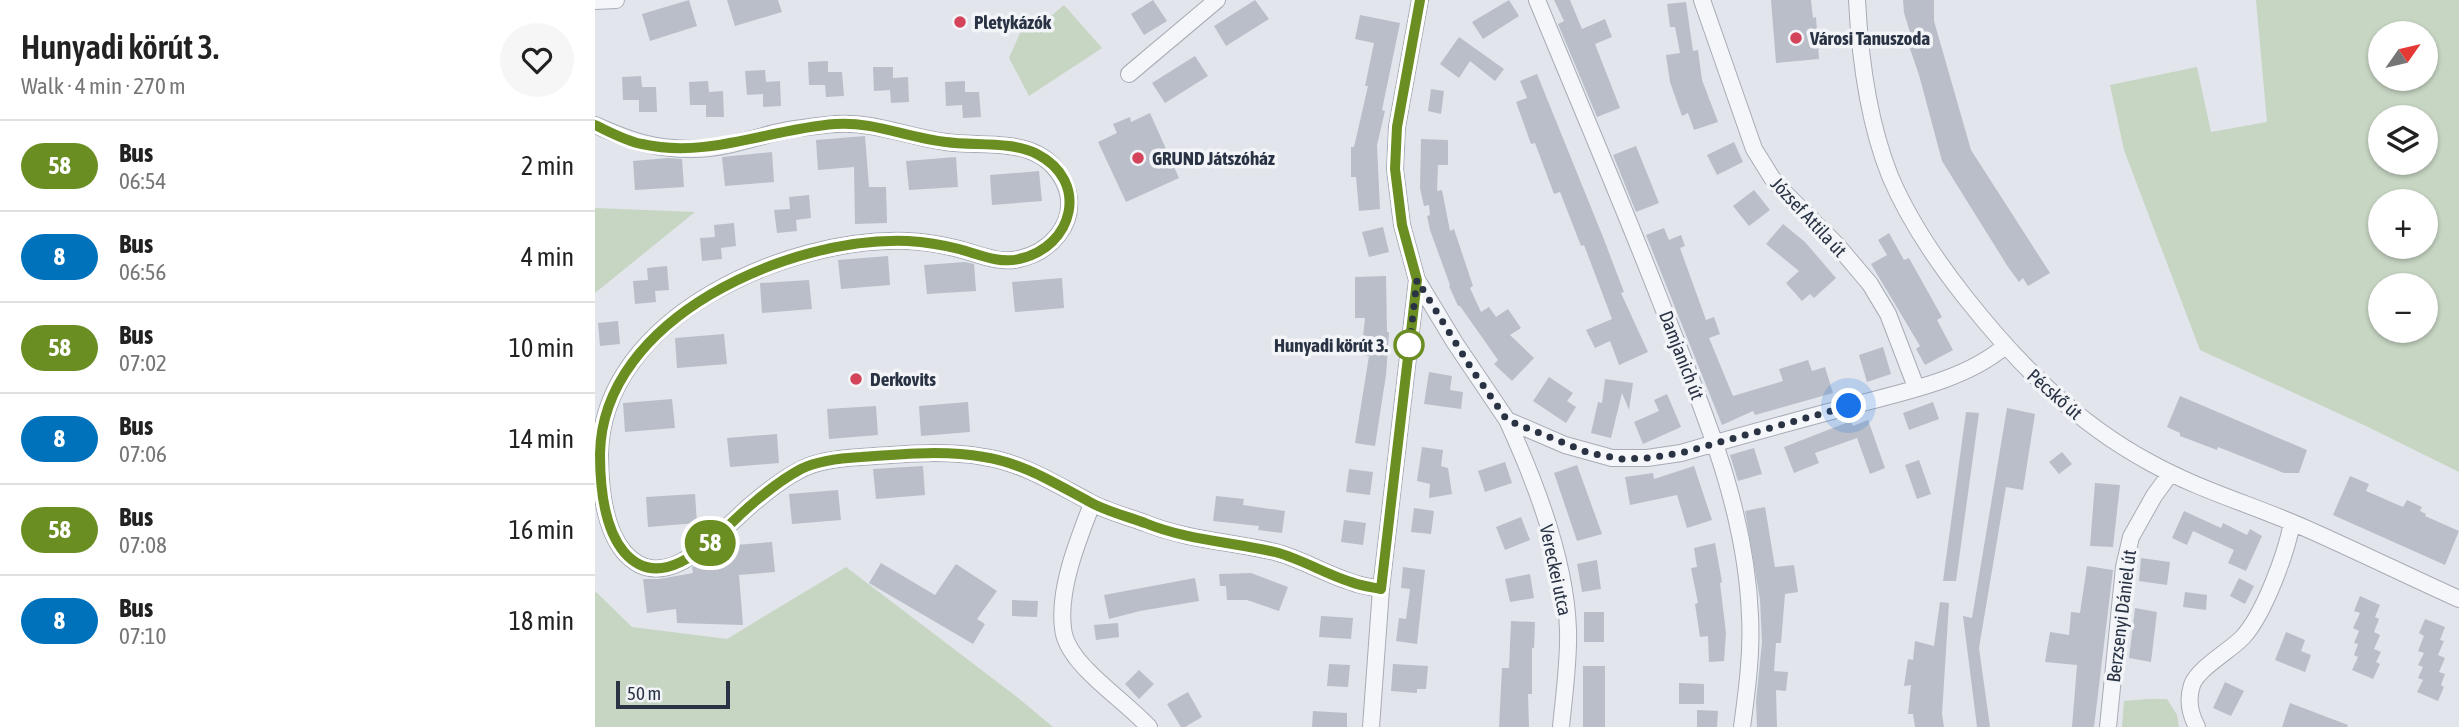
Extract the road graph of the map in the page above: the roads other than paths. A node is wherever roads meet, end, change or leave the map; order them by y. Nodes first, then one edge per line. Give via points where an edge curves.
1 (616, 0) edge
2 (1217, 0) edge
3 (1420, 0) edge
4 (1537, 0) edge
5 (1702, 0) edge
6 (1857, 0) edge
7 (595, 1) edge
8 (1129, 74) dead end
9 (595, 125) edge
10 (1417, 280) junction
11 (2005, 346) junction
12 (1916, 387) junction
13 (1507, 420) junction
14 (1716, 443) junction
15 (2171, 474) junction
16 (1092, 504) junction
17 (2292, 523) junction
18 (1381, 589) junction
19 (2459, 599) edge
20 (1149, 727) edge
21 (1371, 727) edge
22 (1562, 727) edge
23 (1742, 727) edge
24 (2108, 727) edge
25 (2197, 727) edge

1 - 7 street
2 - 8 street
3 - 10 street via 1397,127 1395,169 1402,225
4 - 14 street, Damjanich út
5 - 12 street, József Attila út via 1754,149 1778,185 1850,260 1881,300
6 - 11 street, Pécskő út via 1870,106 1900,199 1927,247
9 - 16 street via 635,143 688,149 843,124 1025,150 1059,173 1069,205 1061,233 1020,259 1004,261 911,241 836,247 762,268 711,294 669,323 633,362 604,423 600,459 606,510 627,556 647,567 673,566 709,544 751,504 803,468 841,458 911,453 984,457 1027,469
10 - 13 street, Vereckei utca
10 - 18 street
11 - 12 street via 1970,370
11 - 15 street, Pécskő út via 2067,406 2109,438
12 - 14 street
13 - 14 street via 1565,445 1622,459
13 - 22 street, Vereckei utca via 1540,499 1564,597 1568,632
14 - 23 street, Damjanich út via 1736,513 1748,592 1750,665
15 - 17 street, Pécskő út
15 - 24 street, Berzsenyi Dániel út via 2131,537
16 - 18 street via 1176,533 1289,556 1350,582
16 - 20 street via 1064,597 1063,629 1084,668
17 - 19 street, Pécskő út
17 - 25 street via 2274,582 2252,625 2192,684 2190,711
18 - 21 street

